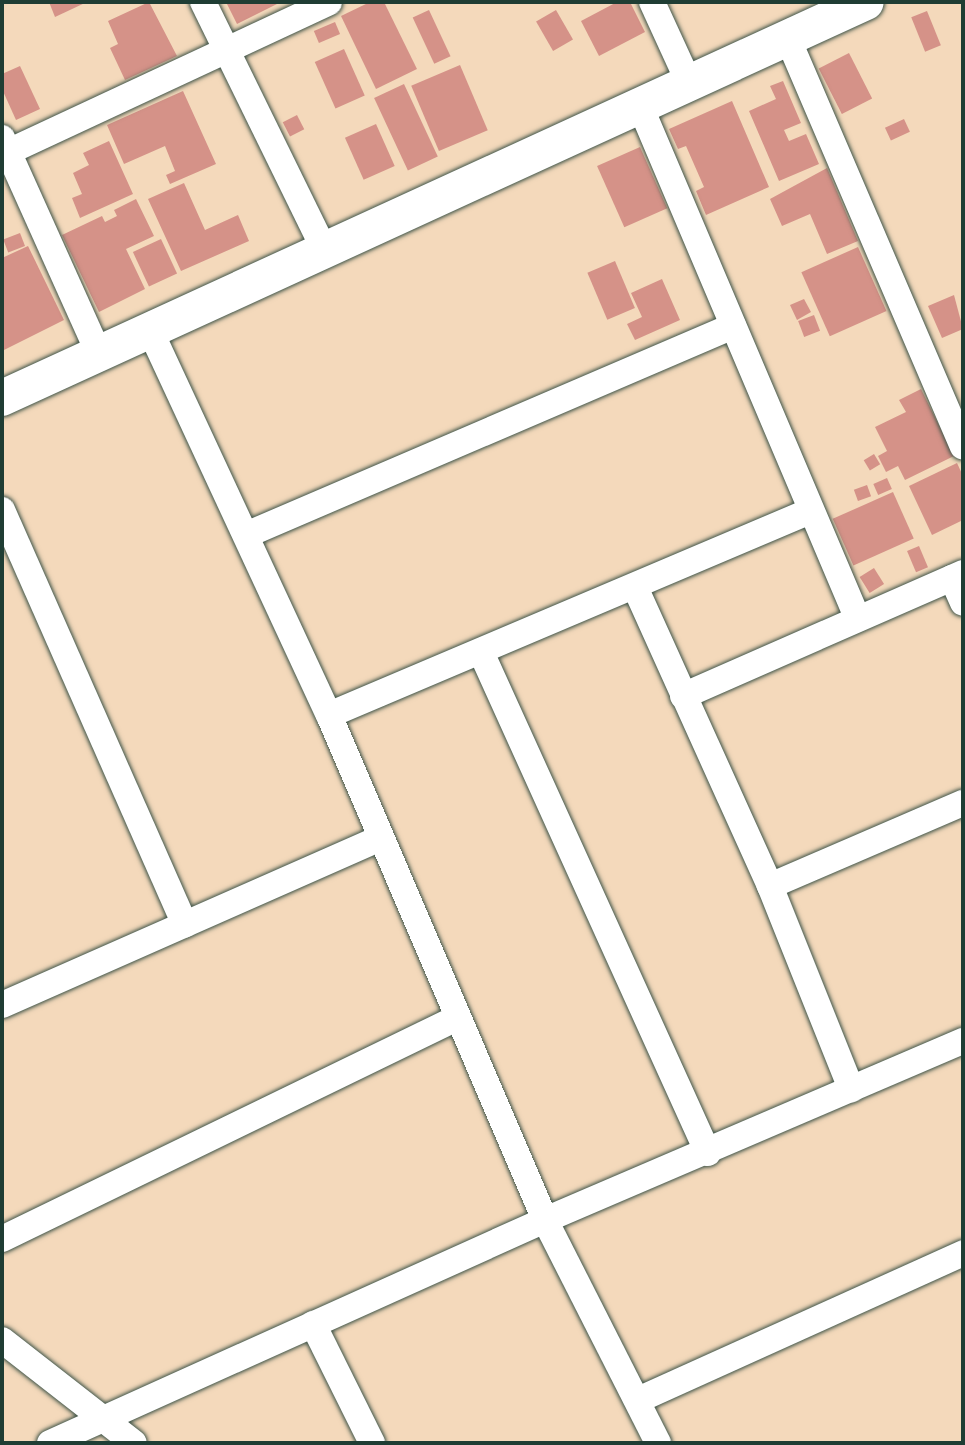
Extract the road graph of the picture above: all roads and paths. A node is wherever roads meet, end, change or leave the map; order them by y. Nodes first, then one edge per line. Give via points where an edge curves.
1 (203, 2) edge
2 (329, 2) edge
3 (652, 2) edge
4 (866, 2) edge
5 (789, 41) junction
6 (226, 52) junction
7 (689, 83) junction
8 (641, 108) junction
9 (5, 145) edge
10 (325, 251) junction
11 (733, 326) junction
12 (150, 330) junction
13 (98, 352) junction
14 (2, 398) edge
15 (963, 446) edge
16 (2, 510) edge
17 (810, 511) junction
18 (246, 535) junction
19 (957, 575) edge
20 (635, 587) junction
21 (963, 603) edge
22 (857, 617) junction
23 (481, 652) junction
24 (683, 696) junction
25 (329, 715) junction
26 (963, 803) edge
27 (378, 839) junction
28 (770, 886) junction
29 (185, 924) junction
30 (2, 1005) edge
31 (457, 1018) junction
32 (963, 1041) edge
33 (851, 1089) junction
34 (708, 1153) junction
35 (545, 1220) junction
36 (2, 1239) edge
37 (963, 1253) edge
38 (313, 1324) junction
39 (2, 1340) edge
40 (638, 1400) junction
41 (104, 1419) junction
42 (50, 1443) edge
43 (134, 1443) edge
44 (372, 1443) edge
45 (658, 1443) edge

1 - 6 street
2 - 6 street
3 - 7 street
4 - 5 street
5 - 7 street
5 - 15 street
6 - 9 street
6 - 10 street
7 - 8 street
8 - 10 street
8 - 11 street
9 - 13 street
10 - 12 street
11 - 17 street
11 - 18 street
12 - 13 street
12 - 18 street
13 - 14 street
16 - 29 street
17 - 20 street
17 - 22 street
18 - 25 street
19 - 21 street
19 - 22 street
20 - 23 street
20 - 24 street
22 - 24 street
23 - 25 street
23 - 34 street
24 - 28 street
25 - 27 street
26 - 28 street
27 - 29 street
27 - 31 street
28 - 33 street
29 - 30 street
31 - 35 street
31 - 36 street
32 - 33 street
33 - 34 street
34 - 35 street
35 - 38 street
35 - 40 street
37 - 40 street
38 - 41 street
38 - 44 street
39 - 41 street
40 - 45 street
41 - 42 street
41 - 43 street

